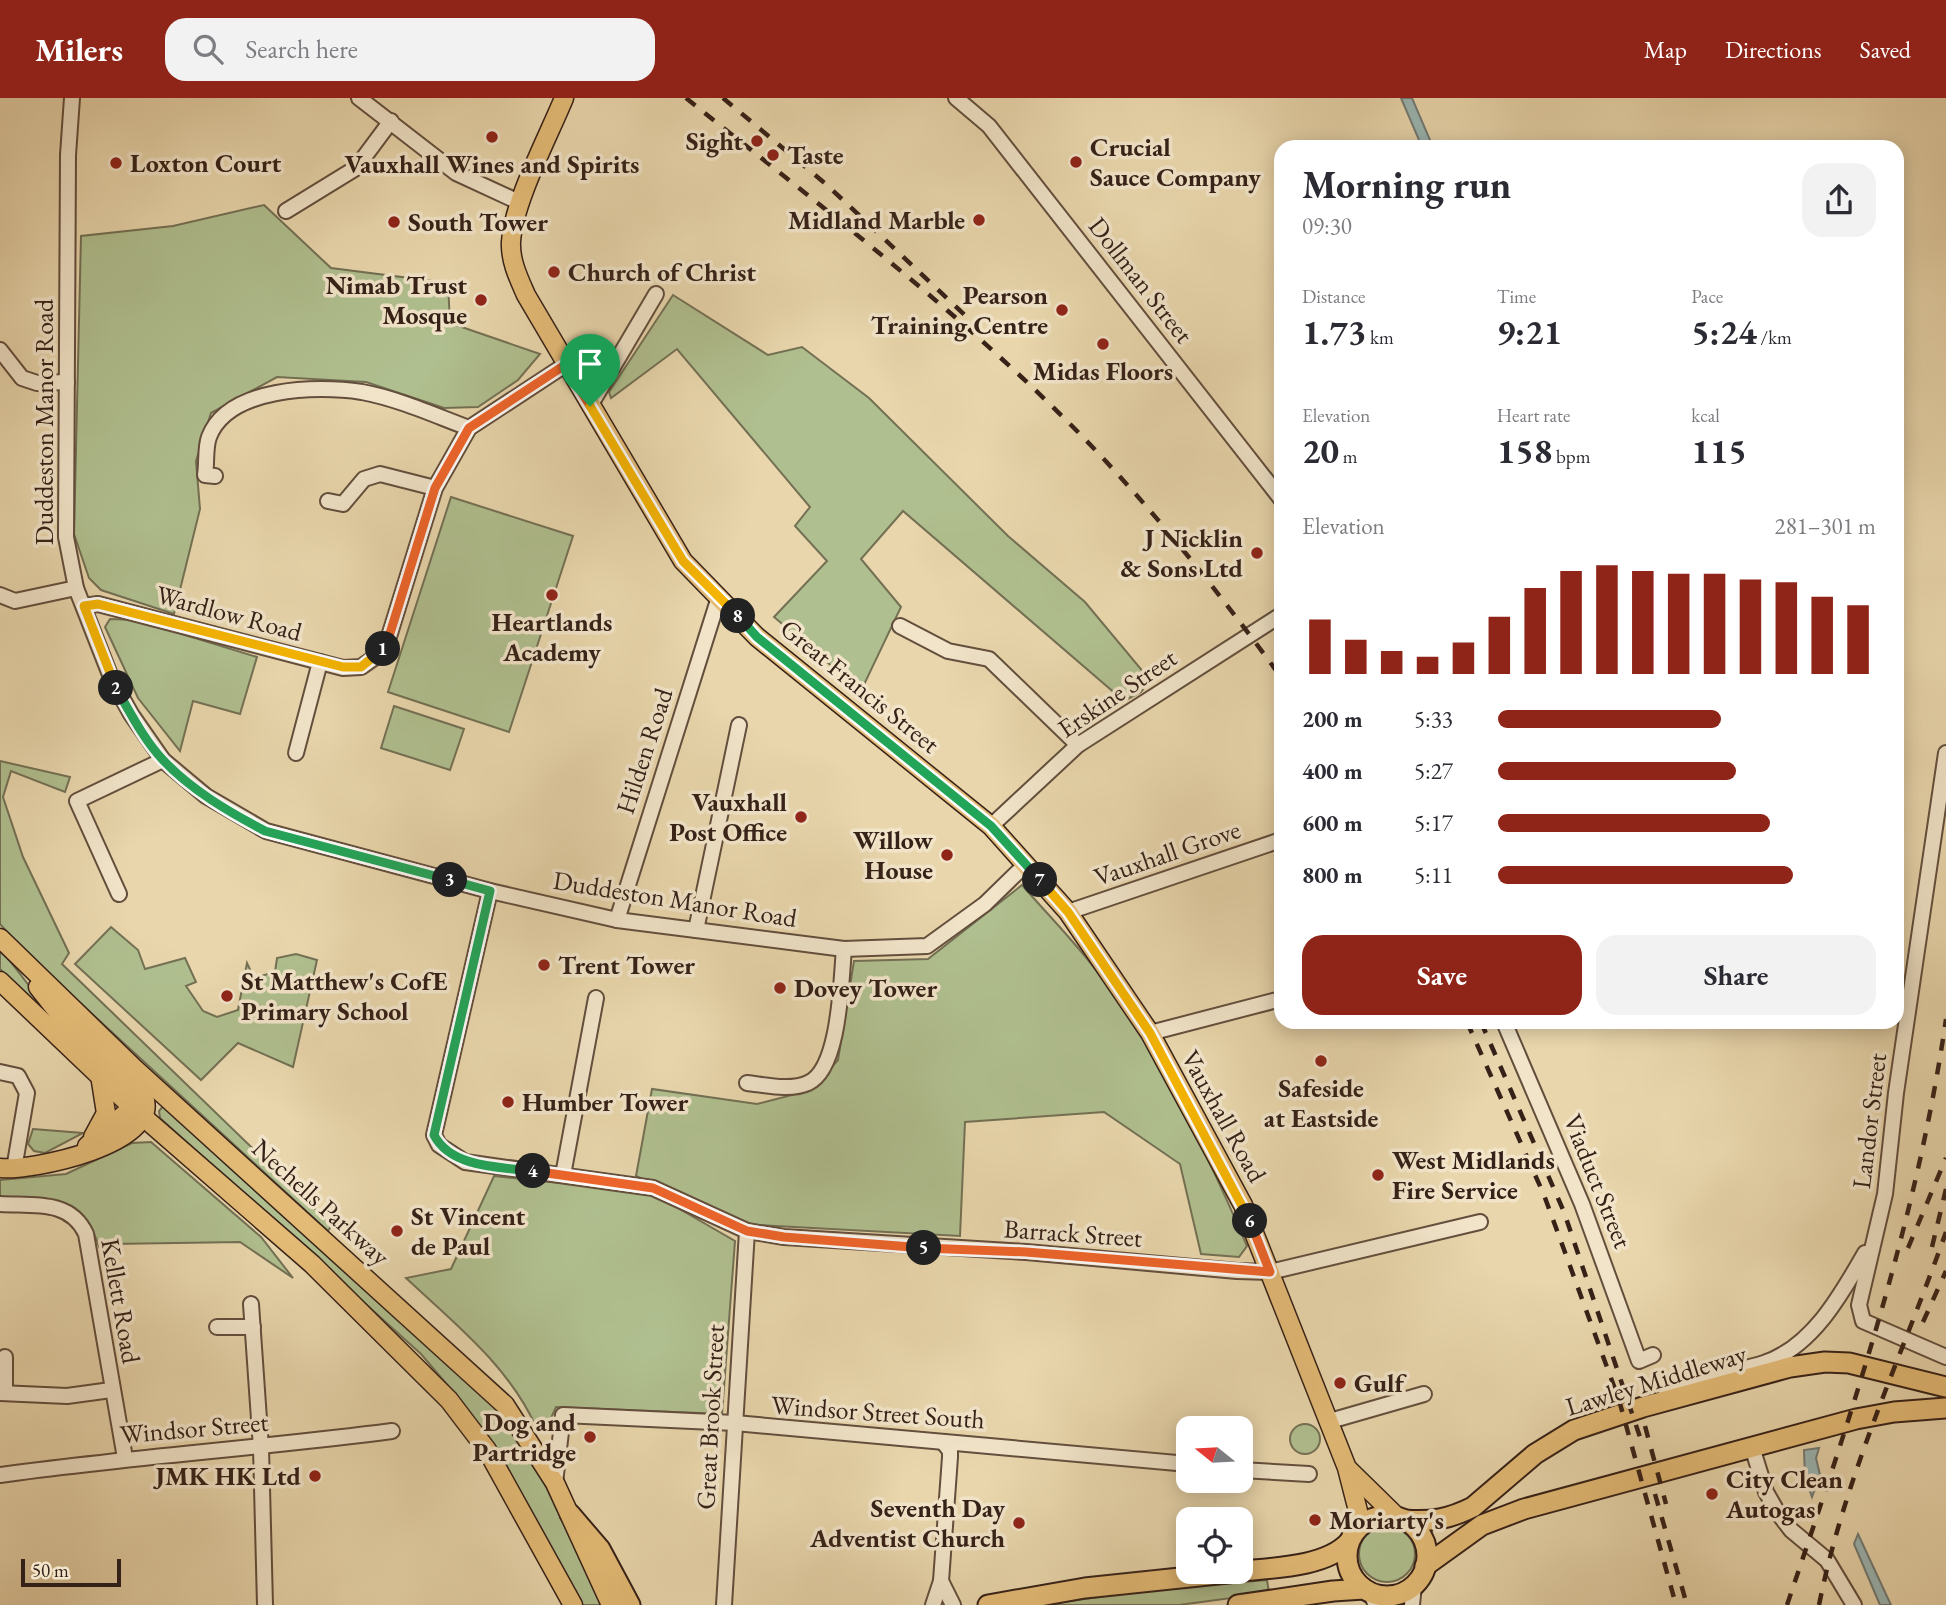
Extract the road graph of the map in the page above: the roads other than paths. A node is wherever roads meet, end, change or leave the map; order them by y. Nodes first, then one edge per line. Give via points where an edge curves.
1 (72, 98) edge
2 (359, 98) edge
3 (564, 98) edge
4 (962, 100) edge
5 (391, 121) junction
6 (522, 203) junction
7 (286, 211) dead end
8 (656, 294) dead end
9 (0, 350) edge
10 (565, 365) junction
11 (67, 382) junction
12 (590, 406) junction
13 (469, 428) junction
14 (206, 475) dead end
15 (435, 488) junction
16 (1274, 490) edge
17 (340, 505) dead end
18 (76, 588) junction
19 (0, 595) edge
20 (719, 597) junction
21 (84, 606) junction
22 (1274, 619) edge
23 (900, 626) dead end
24 (320, 662) junction
25 (740, 725) dead end
26 (286, 733) dead end
27 (301, 737) junction
28 (1078, 745) junction
29 (296, 753) dead end
30 (1946, 753) edge
31 (163, 760) junction
32 (991, 826) junction
33 (1274, 842) edge
34 (1026, 864) junction
35 (490, 891) junction
36 (119, 894) dead end
37 (1068, 912) junction
38 (617, 920) junction
39 (696, 930) junction
40 (0, 938) edge
41 (844, 949) junction
42 (0, 981) edge
43 (596, 998) dead end
44 (1274, 1001) edge
45 (1507, 1029) edge
46 (1150, 1033) junction
47 (0, 1072) edge
48 (100, 1073) junction
49 (747, 1083) dead end
50 (144, 1102) junction
51 (73, 1157) junction
52 (7, 1169) edge
53 (563, 1175) junction
54 (0, 1204) edge
55 (1480, 1222) dead end
56 (747, 1231) junction
57 (1876, 1234) junction
58 (1270, 1272) junction
59 (251, 1304) dead end
60 (217, 1327) dead end
61 (253, 1327) junction
62 (1653, 1355) dead end
63 (5, 1357) dead end
64 (1946, 1357) edge
65 (1946, 1387) edge
66 (111, 1390) junction
67 (2, 1393) edge
68 (1424, 1394) dead end
69 (1643, 1407) junction
70 (1946, 1408) edge
71 (1330, 1422) junction
72 (735, 1423) junction
73 (392, 1431) dead end
74 (943, 1442) junction
75 (1752, 1447) junction
76 (261, 1448) junction
77 (125, 1458) junction
78 (1176, 1463) edge
79 (1347, 1468) junction
80 (1253, 1471) edge
81 (1309, 1474) dead end
82 (0, 1475) edge
83 (555, 1483) junction
84 (570, 1514) junction
85 (1401, 1519) junction
86 (1352, 1536) junction
87 (1425, 1566) junction
88 (1253, 1569) edge
89 (1176, 1578) edge
90 (941, 1581) junction
91 (1414, 1585) junction
92 (1370, 1596) edge
93 (265, 1605) edge
94 (573, 1605) edge
95 (611, 1605) edge
96 (630, 1605) edge
97 (724, 1605) edge
98 (933, 1605) edge
99 (953, 1605) edge
100 (988, 1605) edge
101 (1238, 1605) edge
102 (1412, 1605) edge
103 (1854, 1605) edge

1 - 11 street, Duddeston Manor Road
2 - 5 street
3 - 6 main road, Great Francis Street
4 - 16 street, Dollman Street via 989,126
5 - 6 street via 456,173
5 - 7 street via 356,168
6 - 10 main road, Great Francis Street via 511,243 513,263
8 - 12 street
9 - 11 street via 22,378 37,383
10 - 12 main road, Great Francis Street
10 - 13 street, Wardlow Road
11 - 18 street, Duddeston Manor Road via 66,537
12 - 20 main road, Great Francis Street via 683,561
13 - 14 street via 361,392 271,392 230,408 209,437
13 - 15 street, Wardlow Road
15 - 17 street via 380,474 364,480
15 - 24 street, Wardlow Road via 387,643 361,667
18 - 19 street via 15,601
18 - 21 street, Duddeston Manor Road
20 - 32 main road, Great Francis Street via 757,637
20 - 38 street, Hilden Road
21 - 24 street, Wardlow Road via 98,604
21 - 31 street, Duddeston Manor Road via 112,680
22 - 28 street, Erskine Street
23 - 28 street via 948,651 989,659
24 - 27 street, Wardlow Road
25 - 39 street
26 - 27 street
27 - 29 street, Wardlow Road
28 - 32 street, Erskine Street
30 - 57 street, Landor Street
31 - 35 street, Duddeston Manor Road via 206,796 265,831
31 - 36 street via 77,801
32 - 34 main road, Vauxhall Road
33 - 37 street, Vauxhall Grove
34 - 37 main road, Vauxhall Road
34 - 41 street, Duddeston Manor Road via 985,904 927,946
35 - 38 street, Duddeston Manor Road
35 - 53 street, Barrack Street via 434,1135 439,1145 465,1161
37 - 46 main road, Vauxhall Road
38 - 39 street, Duddeston Manor Road
39 - 41 street, Duddeston Manor Road
40 - 50 main road via 76,1035
41 - 49 street via 831,1050 824,1067 808,1083 784,1087
42 - 48 main road, Nechells Parkway
43 - 53 street
44 - 46 street
45 - 62 street, Viaduct Street via 1582,1204 1639,1361
46 - 58 main road, Vauxhall Road via 1243,1205
47 - 52 street via 18,1076 27,1093
48 - 50 main road, Nechells Parkway
48 - 51 main road via 106,1113 97,1133
50 - 51 main road via 110,1144
50 - 83 main road, Nechells Parkway via 505,1405
50 - 94 main road, Nechells Parkway via 449,1400 487,1450
51 - 52 main road
53 - 56 street, Barrack Street via 653,1188
54 - 66 street, Kellett Road via 65,1209 81,1224
55 - 58 street, Barrack Street
56 - 58 street, Barrack Street via 855,1243
56 - 72 street, Great Brook Street
57 - 64 street, Landor Street via 1860,1296 1861,1317
57 - 69 street via 1822,1318 1796,1346 1771,1360 1678,1388
58 - 71 main road, Vauxhall Road
59 - 61 street
60 - 61 street
61 - 76 street
63 - 67 street
65 - 69 highway, Lawley Middleway via 1865,1366 1825,1362 1790,1367
66 - 67 street, Kellett Road via 67,1396
66 - 77 street, Kellett Road
68 - 71 street
69 - 85 highway, Lawley Middleway via 1554,1441 1459,1514 1433,1522
70 - 75 highway via 1856,1419
71 - 79 main road, Vauxhall Road
72 - 74 street, Windsor Street South
72 - 83 street, Windsor Street South via 563,1415
72 - 97 street, Great Brook Street
73 - 76 street, Windsor Street
74 - 78 street, Windsor Street South
74 - 90 street via 950,1457
75 - 87 highway via 1499,1517
75 - 103 street via 1777,1513 1826,1560
76 - 77 street, Windsor Street
76 - 93 street
77 - 82 street, Windsor Street
79 - 85 main road, Vauxhall Road
79 - 86 main road, Vauxhall Road via 1358,1511
80 - 81 street
83 - 84 main road, Nechells Parkway
84 - 95 main road, Nechells Parkway
84 - 96 highway via 600,1549
85 - 86 highway via 1374,1518
85 - 87 highway via 1421,1535
86 - 88 highway via 1342,1549 1301,1563
86 - 92 highway via 1346,1555 1348,1568
87 - 91 highway
89 - 100 highway
90 - 98 street
90 - 99 street
91 - 92 highway via 1388,1596
91 - 102 street
92 - 101 highway via 1333,1591

